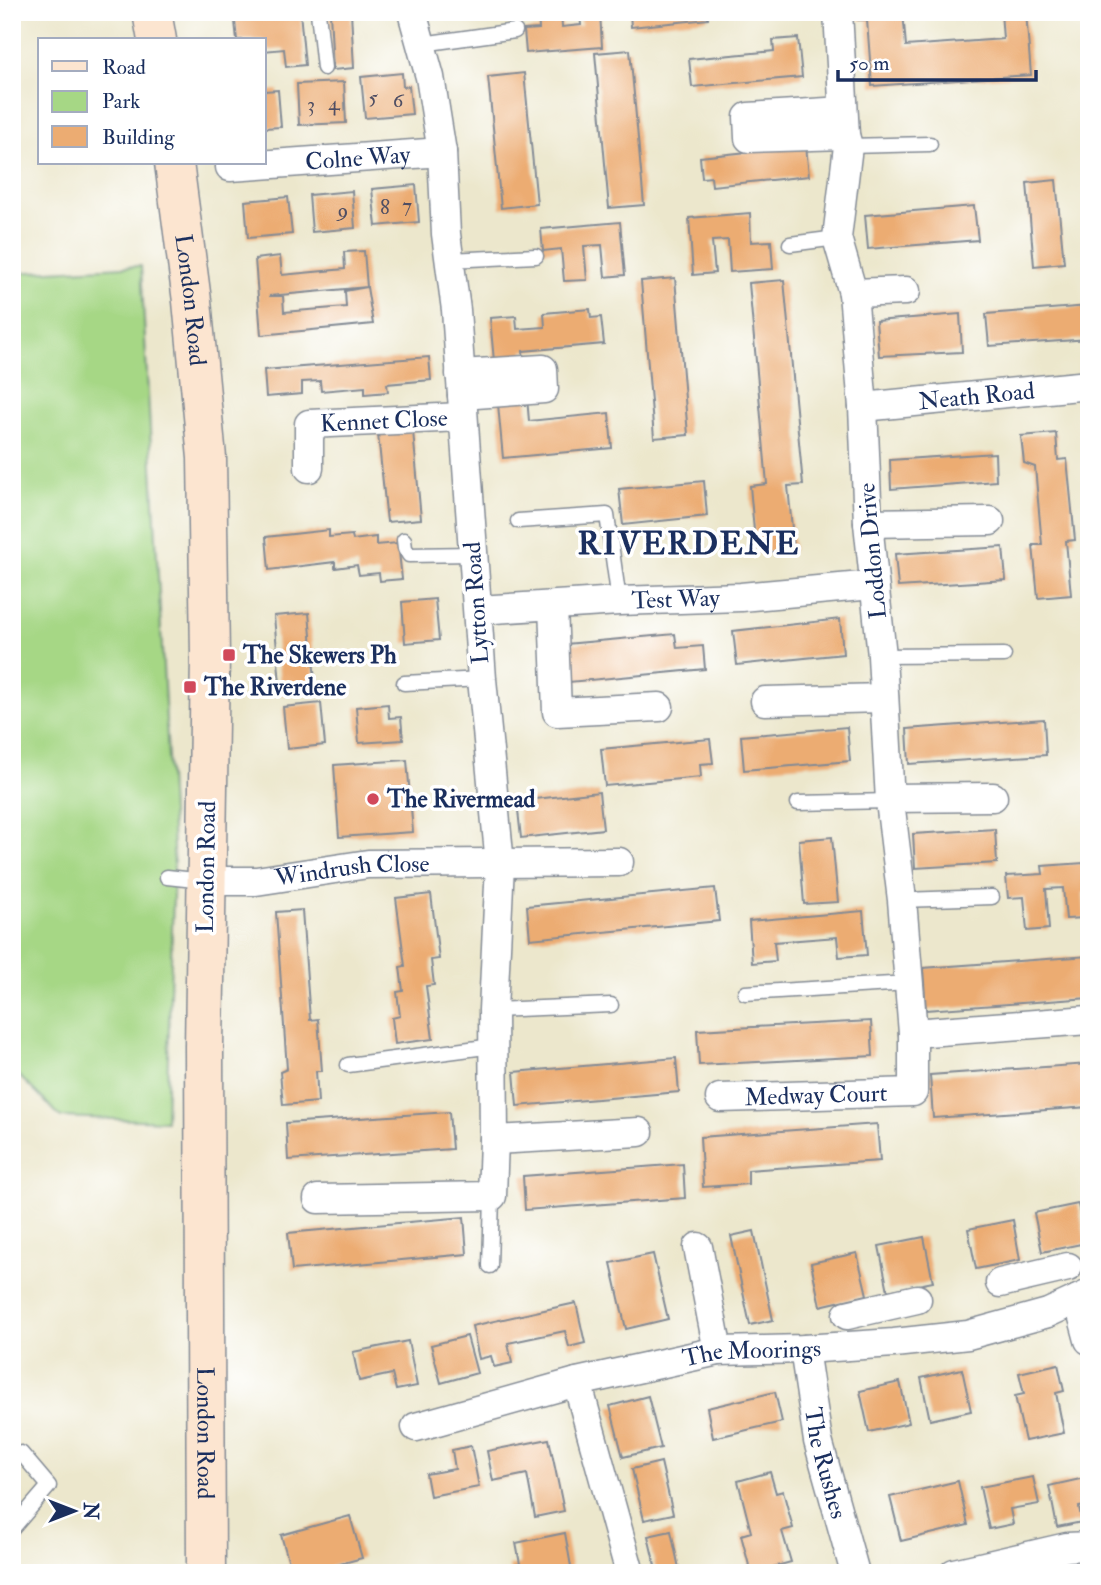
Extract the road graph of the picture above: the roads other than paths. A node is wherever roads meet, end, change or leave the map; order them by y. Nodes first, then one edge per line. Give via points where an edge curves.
1 (152, 12) edge
2 (318, 12) edge
3 (412, 12) edge
4 (838, 12) edge
5 (515, 31) dead end
6 (157, 38) edge
7 (422, 44) junction
8 (324, 68) dead end
9 (846, 131) junction
10 (930, 144) dead end
11 (442, 152) junction
12 (174, 164) edge
13 (230, 167) dead end
14 (837, 238) junction
15 (790, 244) dead end
16 (536, 256) dead end
17 (449, 260) junction
18 (906, 291) dead end
19 (853, 293) junction
20 (1089, 385) edge
21 (461, 395) junction
22 (863, 407) junction
23 (309, 468) dead end
24 (518, 521) dead end
25 (990, 521) dead end
26 (868, 523) junction
27 (404, 540) dead end
28 (473, 554) junction
29 (873, 585) junction
30 (620, 601) junction
31 (553, 606) junction
32 (478, 610) junction
33 (1004, 655) dead end
34 (882, 656) junction
35 (482, 679) junction
36 (404, 683) dead end
37 (884, 698) junction
38 (765, 701) dead end
39 (659, 706) dead end
40 (993, 797) dead end
41 (890, 800) junction
42 (798, 803) dead end
43 (620, 862) dead end
44 (500, 864) junction
45 (167, 877) dead end
46 (206, 881) junction
47 (992, 897) dead end
48 (902, 900) junction
49 (908, 983) junction
50 (745, 993) dead end
51 (611, 1005) dead end
52 (493, 1010) junction
53 (1089, 1020) edge
54 (913, 1033) junction
55 (493, 1046) junction
56 (348, 1065) dead end
57 (914, 1091) joint
58 (720, 1098) dead end
59 (639, 1132) dead end
60 (494, 1140) junction
61 (492, 1196) junction
62 (318, 1199) dead end
63 (698, 1247) dead end
64 (490, 1266) dead end
65 (1068, 1267) dead end
66 (1030, 1275) junction
67 (1000, 1283) dead end
68 (1083, 1296) edge
69 (917, 1299) dead end
70 (883, 1307) junction
71 (1048, 1313) junction
72 (848, 1315) dead end
73 (1089, 1340) edge
74 (894, 1343) junction
75 (804, 1349) junction
76 (718, 1351) junction
77 (577, 1382) junction
78 (416, 1427) dead end
79 (21, 1453) dead end
80 (12, 1529) edge
81 (1089, 1546) edge
82 (626, 1572) edge
83 (206, 1573) edge
84 (855, 1573) edge
85 (954, 1573) edge

1 - 6 street
2 - 8 lane
3 - 7 street, Lytton Road
4 - 9 street, Loddon Drive
5 - 7 lane
7 - 11 street, Lytton Road
9 - 10 lane
9 - 14 street, Loddon Drive
11 - 13 street, Colne Way
11 - 17 street, Lytton Road
12 - 46 street, London Road via 207,458
14 - 15 lane
14 - 19 street, Loddon Drive
16 - 17 lane
17 - 21 street, Lytton Road
18 - 19 street
19 - 22 street, Loddon Drive
20 - 22 street, Neath Road
21 - 23 street, Kennet Close via 309,424
21 - 28 street, Lytton Road
22 - 26 street, Loddon Drive
24 - 30 lane via 607,515
25 - 26 street
26 - 29 street, Loddon Drive
27 - 28 lane via 409,555
28 - 32 street, Lytton Road
29 - 30 street, Test Way via 741,597
29 - 34 street, Loddon Drive
30 - 31 street, Test Way
31 - 32 street, Test Way
31 - 39 street via 557,712
32 - 35 street, Lytton Road
33 - 34 lane
34 - 37 street, Loddon Drive
35 - 36 lane
35 - 44 street, Lytton Road
37 - 38 street
37 - 41 street, Loddon Drive
40 - 41 street
41 - 42 lane
41 - 48 street, Loddon Drive
43 - 44 street, Windrush Close
44 - 46 street, Windrush Close via 368,864 256,881
44 - 52 street, Lytton Road
45 - 46 lane
46 - 83 street, London Road
47 - 48 lane
48 - 49 street, Loddon Drive
49 - 50 lane
49 - 54 street, Loddon Drive
51 - 52 lane
52 - 55 street, Lytton Road
53 - 54 street
54 - 57 street, Loddon Drive
55 - 56 lane
55 - 60 street, Lytton Road
57 - 58 street, Medway Court
59 - 60 street
60 - 61 street, Lytton Road
61 - 62 street
61 - 64 lane
63 - 76 street
65 - 66 street
66 - 67 street
66 - 71 street
68 - 71 street, The Moorings
68 - 73 street
69 - 70 street
70 - 72 street
70 - 74 street
71 - 74 street, The Moorings via 968,1335
74 - 75 street, The Moorings
75 - 76 street, The Moorings
75 - 84 street, The Rushes via 818,1441
76 - 77 street, The Moorings
77 - 78 street, The Moorings
77 - 82 street
79 - 80 lane via 49,1486
81 - 85 street

